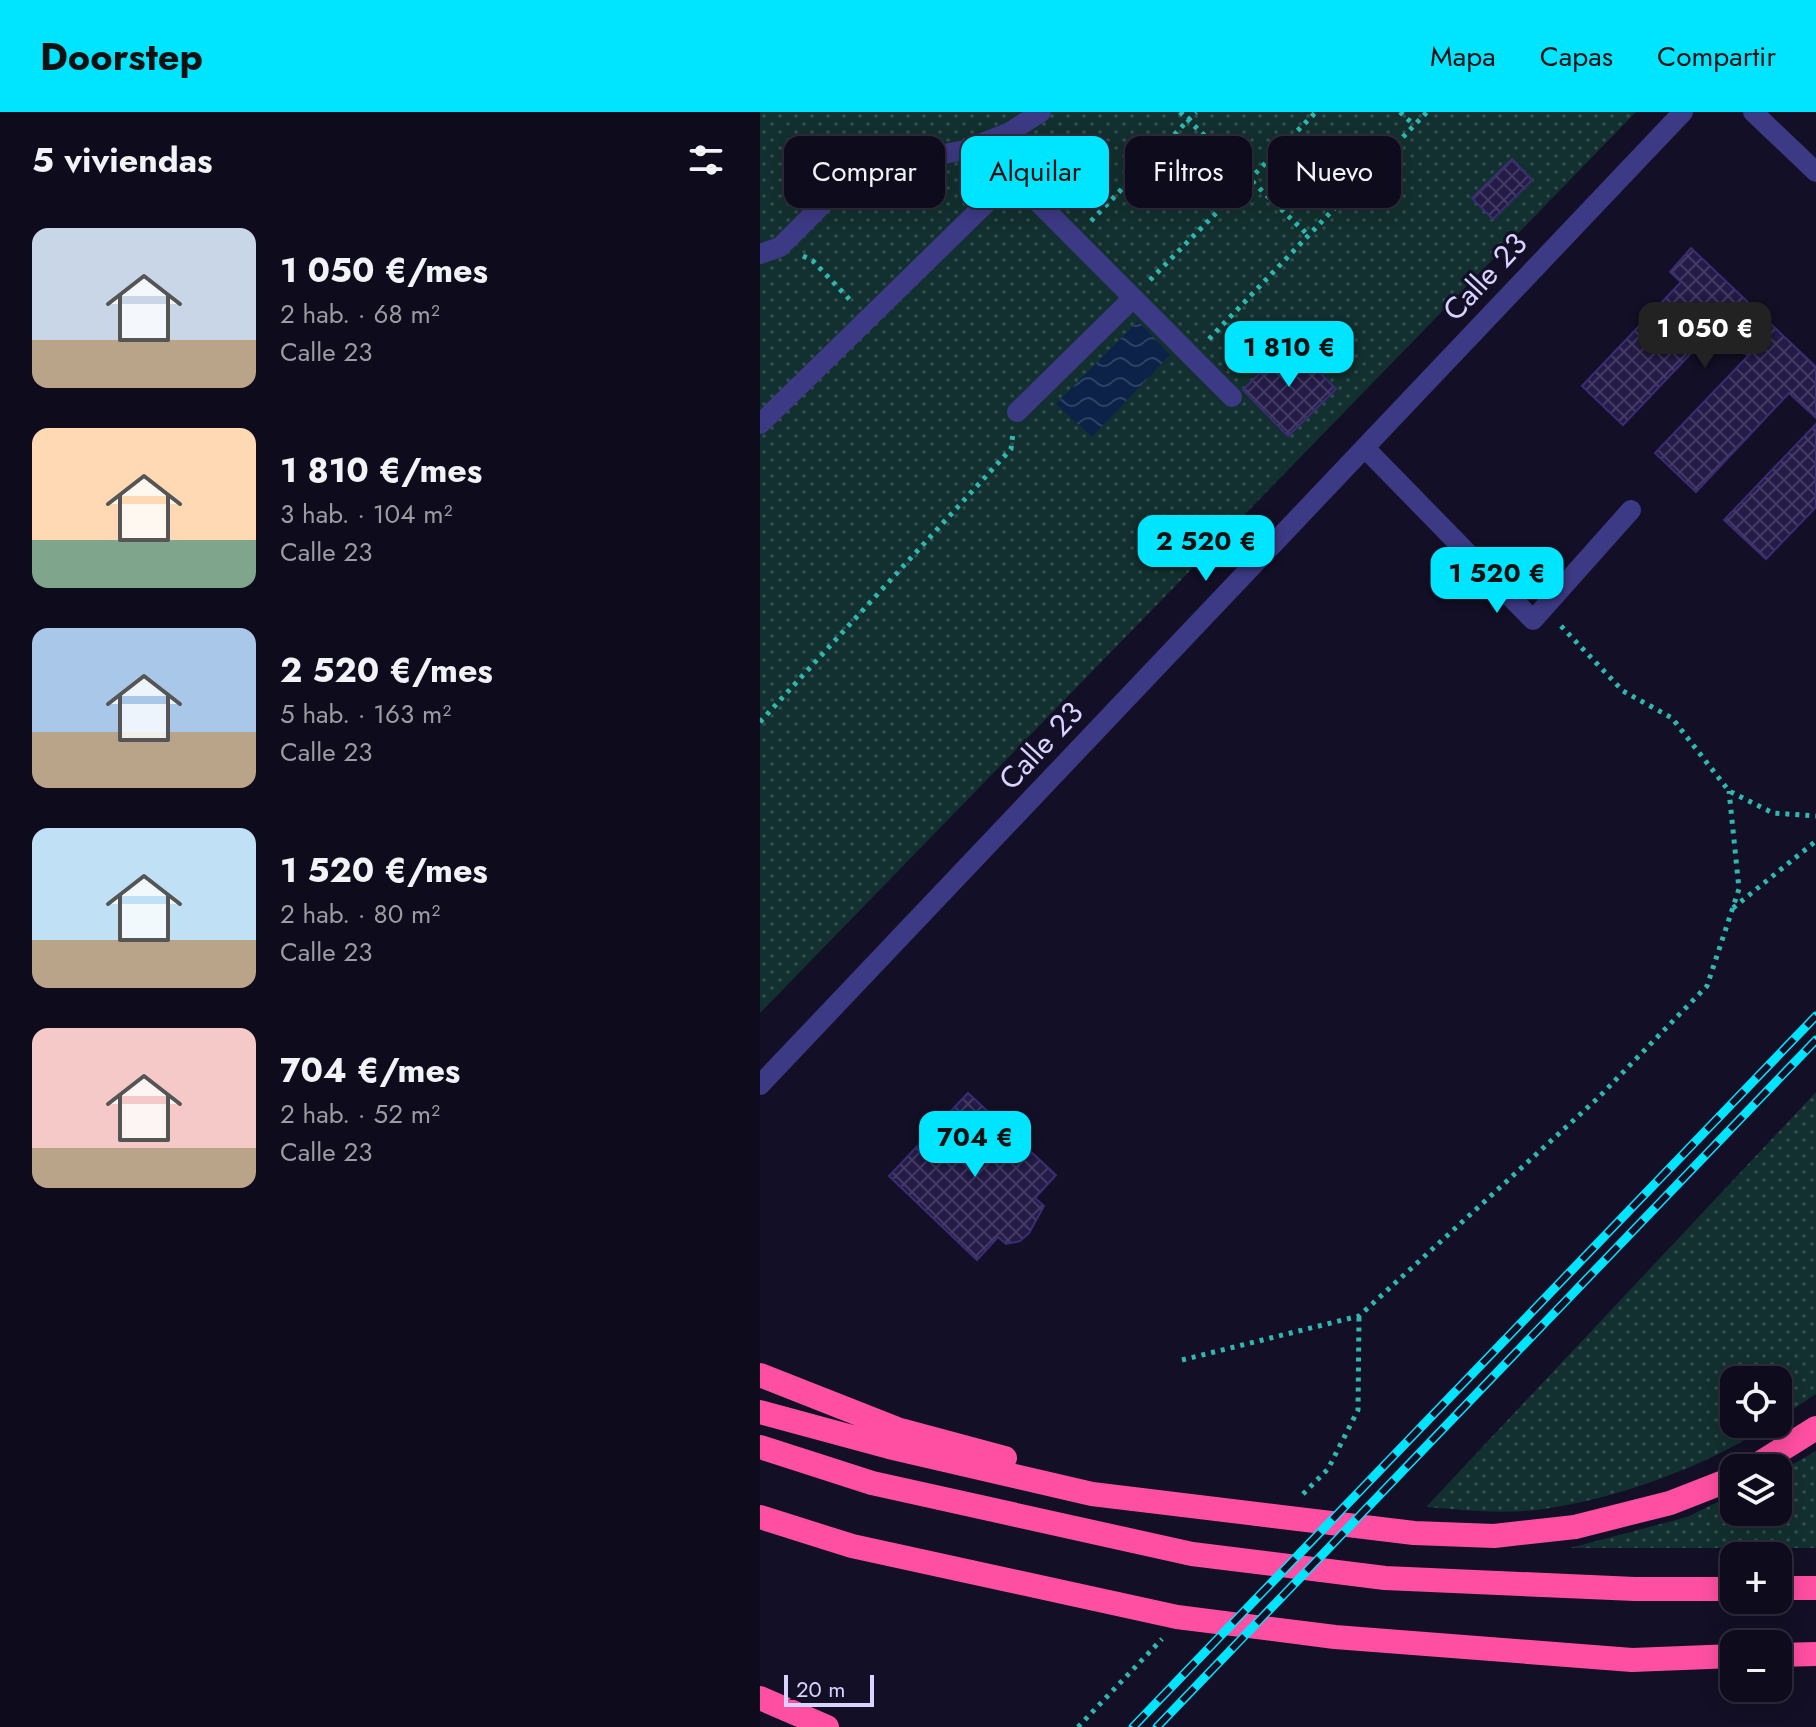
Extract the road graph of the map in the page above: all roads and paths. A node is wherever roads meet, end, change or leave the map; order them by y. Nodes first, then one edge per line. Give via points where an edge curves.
1 (1041, 112) edge
2 (1180, 112) edge
3 (1196, 112) edge
4 (1316, 112) edge
5 (1400, 112) edge
6 (1427, 112) edge
7 (1683, 112) edge
8 (1753, 112) edge
9 (1188, 120) junction
10 (1414, 125) junction
11 (1000, 136) edge
12 (1205, 136) edge
13 (961, 151) edge
14 (1816, 172) edge
15 (1252, 178) edge
16 (1252, 182) edge
17 (982, 208) edge
18 (1041, 208) edge
19 (1222, 208) edge
20 (1308, 235) junction
21 (1073, 238) junction
22 (780, 247) junction
23 (760, 254) edge
24 (1133, 298) junction
25 (869, 320) junction
26 (1192, 357) junction
27 (1232, 397) dead end
28 (1017, 412) joint
29 (760, 424) edge
30 (1365, 448) junction
31 (1631, 510) dead end
32 (1544, 608) junction
33 (760, 722) edge
34 (1729, 791) junction
35 (1816, 816) edge
36 (1816, 841) edge
37 (1733, 909) junction
38 (760, 1085) edge
39 (1182, 1360) dead end
40 (760, 1375) edge
41 (760, 1412) edge
42 (1816, 1428) edge
43 (893, 1438) junction
44 (760, 1447) edge
45 (1774, 1454) edge
46 (1720, 1483) edge
47 (760, 1517) edge
48 (1792, 1588) edge
49 (1816, 1588) edge
50 (1720, 1589) edge
51 (1816, 1654) edge
52 (1792, 1655) edge
53 (1720, 1657) edge
54 (760, 1698) edge
55 (827, 1727) edge

1 - 11 street
2 - 9 path
3 - 9 path
4 - 15 path
5 - 10 path
6 - 10 path
7 - 30 street, Calle 23
8 - 14 street
9 - 12 path
9 - 21 path
10 - 20 path
13 - 22 street via 856,171
16 - 20 path
17 - 25 street
18 - 21 street
19 - 24 path
20 - 26 path
21 - 24 street
22 - 23 street
22 - 25 path via 813,261
24 - 26 street
24 - 28 street
25 - 29 street
26 - 27 street
28 - 33 path via 1011,449
30 - 32 street via 1533,620
30 - 38 street, Calle 23
31 - 32 street
32 - 34 path via 1623,691 1672,718
34 - 35 path via 1773,813
34 - 37 path via 1739,889
36 - 37 path
37 - 39 path via 1707,986 1598,1098 1359,1316
40 - 43 highway
41 - 43 highway
42 - 45 highway
43 - 46 highway via 1092,1494 1414,1533 1494,1536 1575,1527 1670,1503
44 - 50 highway via 872,1483 1192,1554 1370,1576
47 - 53 highway via 852,1546 1177,1617 1319,1635 1632,1660
48 - 49 highway
51 - 52 highway
54 - 55 highway

